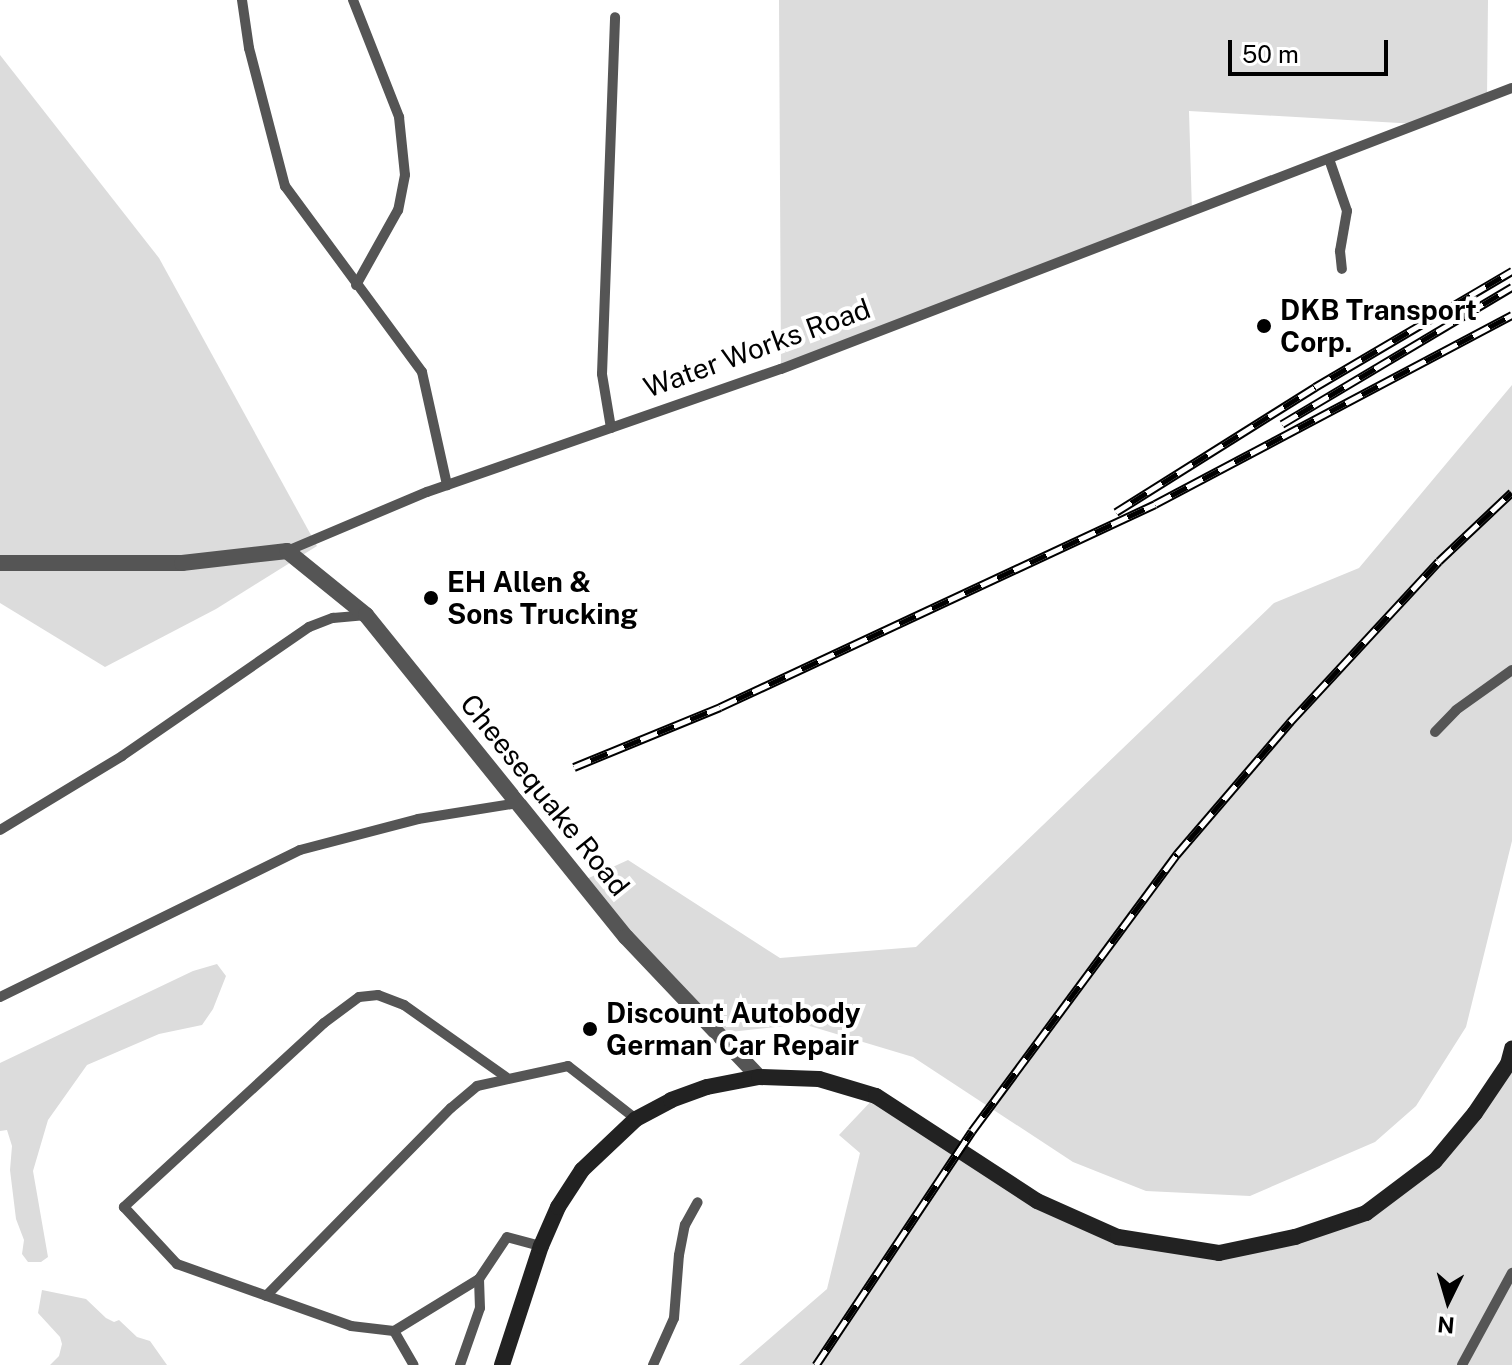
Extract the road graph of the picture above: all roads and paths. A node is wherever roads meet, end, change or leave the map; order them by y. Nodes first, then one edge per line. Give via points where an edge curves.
1 (242, 0) edge
2 (353, 0) edge
3 (615, 17) dead end
4 (1512, 88) edge
5 (1329, 159) junction
6 (1342, 269) dead end
7 (356, 285) junction
8 (611, 428) junction
9 (447, 485) junction
10 (287, 551) junction
11 (0, 563) edge
12 (366, 615) junction
13 (1512, 670) edge
14 (1435, 732) dead end
15 (518, 803) junction
16 (0, 830) edge
17 (0, 997) edge
18 (1512, 1049) edge
19 (506, 1077) junction
20 (759, 1077) junction
21 (636, 1119) junction
22 (698, 1202) dead end
23 (541, 1246) junction
24 (1512, 1273) edge
25 (479, 1279) junction
26 (266, 1296) junction
27 (394, 1331) junction
28 (414, 1365) edge
29 (460, 1365) edge
30 (502, 1365) edge
31 (653, 1365) edge
32 (1462, 1365) edge

1 - 7 lane via 285,186
2 - 7 lane via 399,117 405,175 398,210
3 - 8 lane via 602,374
4 - 5 lane, Water Works Road
5 - 6 lane via 1347,211
5 - 8 lane, Water Works Road via 781,369
7 - 9 lane via 422,372
8 - 9 lane, Water Works Road
9 - 10 lane, Water Works Road
10 - 11 street, Water Works Road via 182,563
10 - 12 street, Cheesequake Road
12 - 15 street, Cheesequake Road
12 - 16 lane via 309,627 122,756
13 - 14 lane
15 - 17 lane via 418,819 300,850
15 - 20 street, Cheesequake Road via 626,937
18 - 20 main road via 1508,1064 1475,1113 1435,1161 1366,1213 1295,1237 1219,1253 1118,1237 1050,1207 876,1096 819,1079
19 - 21 lane via 568,1066
19 - 26 lane via 466,1093
19 - 26 lane via 404,1005 378,995 359,997 124,1207 177,1264
20 - 21 main road via 707,1087
21 - 23 main road via 582,1170
22 - 31 lane via 685,1225 674,1318
23 - 25 lane via 507,1237
23 - 30 main road
24 - 32 lane
25 - 27 lane
25 - 29 lane via 480,1308
26 - 27 lane via 351,1326
27 - 28 lane

